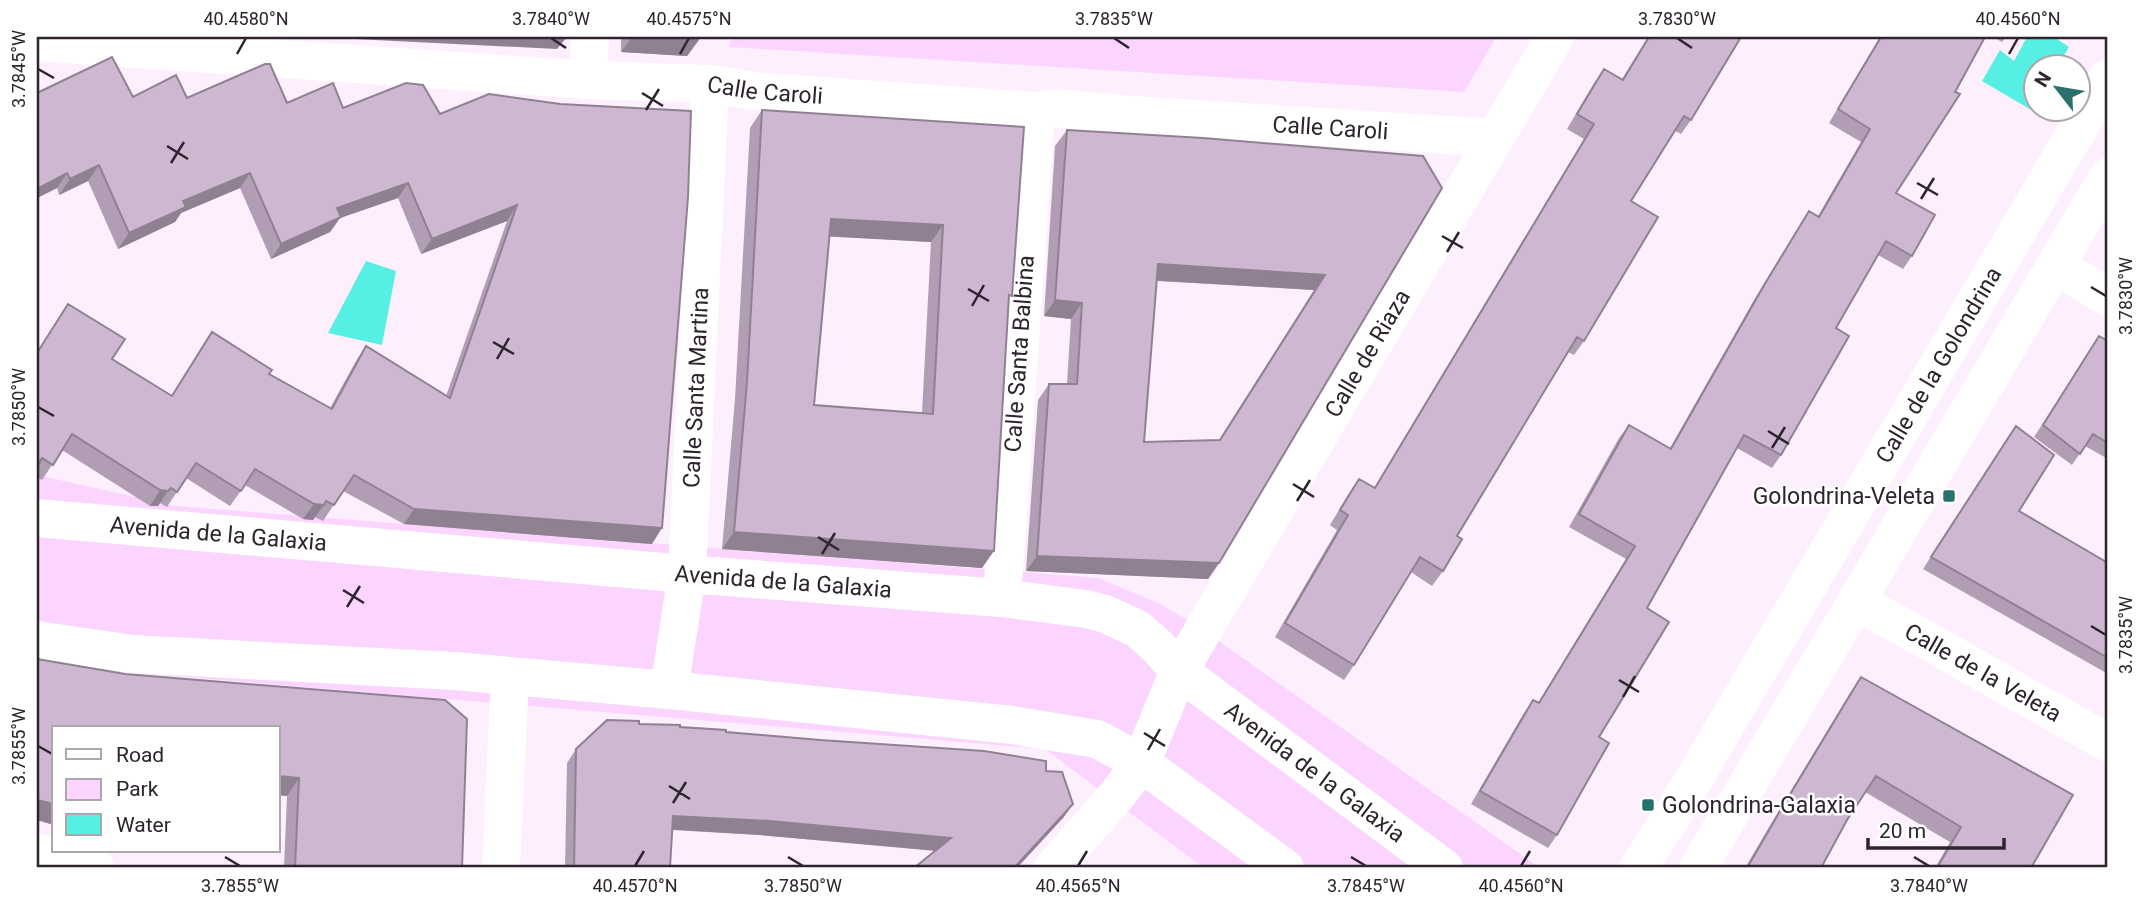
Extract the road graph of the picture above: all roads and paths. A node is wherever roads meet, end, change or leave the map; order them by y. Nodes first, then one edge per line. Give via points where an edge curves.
1 (590, 37) edge
2 (1555, 37) edge
3 (37, 41) edge
4 (110, 42) edge
5 (2108, 78) edge
6 (588, 80) junction
7 (710, 84) junction
8 (1036, 111) junction
9 (1494, 138) junction
10 (2108, 177) edge
11 (2057, 266) junction
12 (2108, 297) edge
13 (37, 518) edge
14 (687, 574) junction
15 (1002, 598) junction
16 (1857, 601) junction
17 (37, 640) edge
18 (1179, 671) junction
19 (510, 676) junction
20 (669, 691) junction
21 (2108, 743) edge
22 (1141, 762) junction
23 (37, 853) edge
24 (96, 868) edge
25 (501, 868) edge
26 (1053, 868) edge
27 (1285, 868) edge
28 (1444, 868) edge
29 (1638, 868) edge
30 (1698, 868) edge

1 - 6 street
2 - 9 street, Calle de Riaza
3 - 4 street, Calle Caroli
4 - 6 street, Calle Caroli
5 - 29 street, Calle de la Golondrina
6 - 7 street, Calle Caroli
7 - 8 street, Calle Caroli via 752,91
7 - 14 street, Calle Santa Martina
8 - 9 street, Calle Caroli via 1055,108
8 - 15 street, Calle Santa Balbina
9 - 18 street, Calle de Riaza
10 - 11 street
11 - 12 street
11 - 16 street
13 - 14 street, Avenida de la Galaxia
14 - 15 street, Avenida de la Galaxia
14 - 20 street, Calle Santa Martina
15 - 18 street, Avenida de la Galaxia via 1105,614 1138,629
16 - 21 street, Calle de la Veleta
16 - 30 street
17 - 19 street via 132,654
18 - 22 street, Calle de Riaza
18 - 28 street, Avenida de la Galaxia
19 - 20 street
19 - 25 street
20 - 22 street via 1021,726 1097,739
22 - 26 street, Calle de Riaza
22 - 27 street
23 - 24 street

